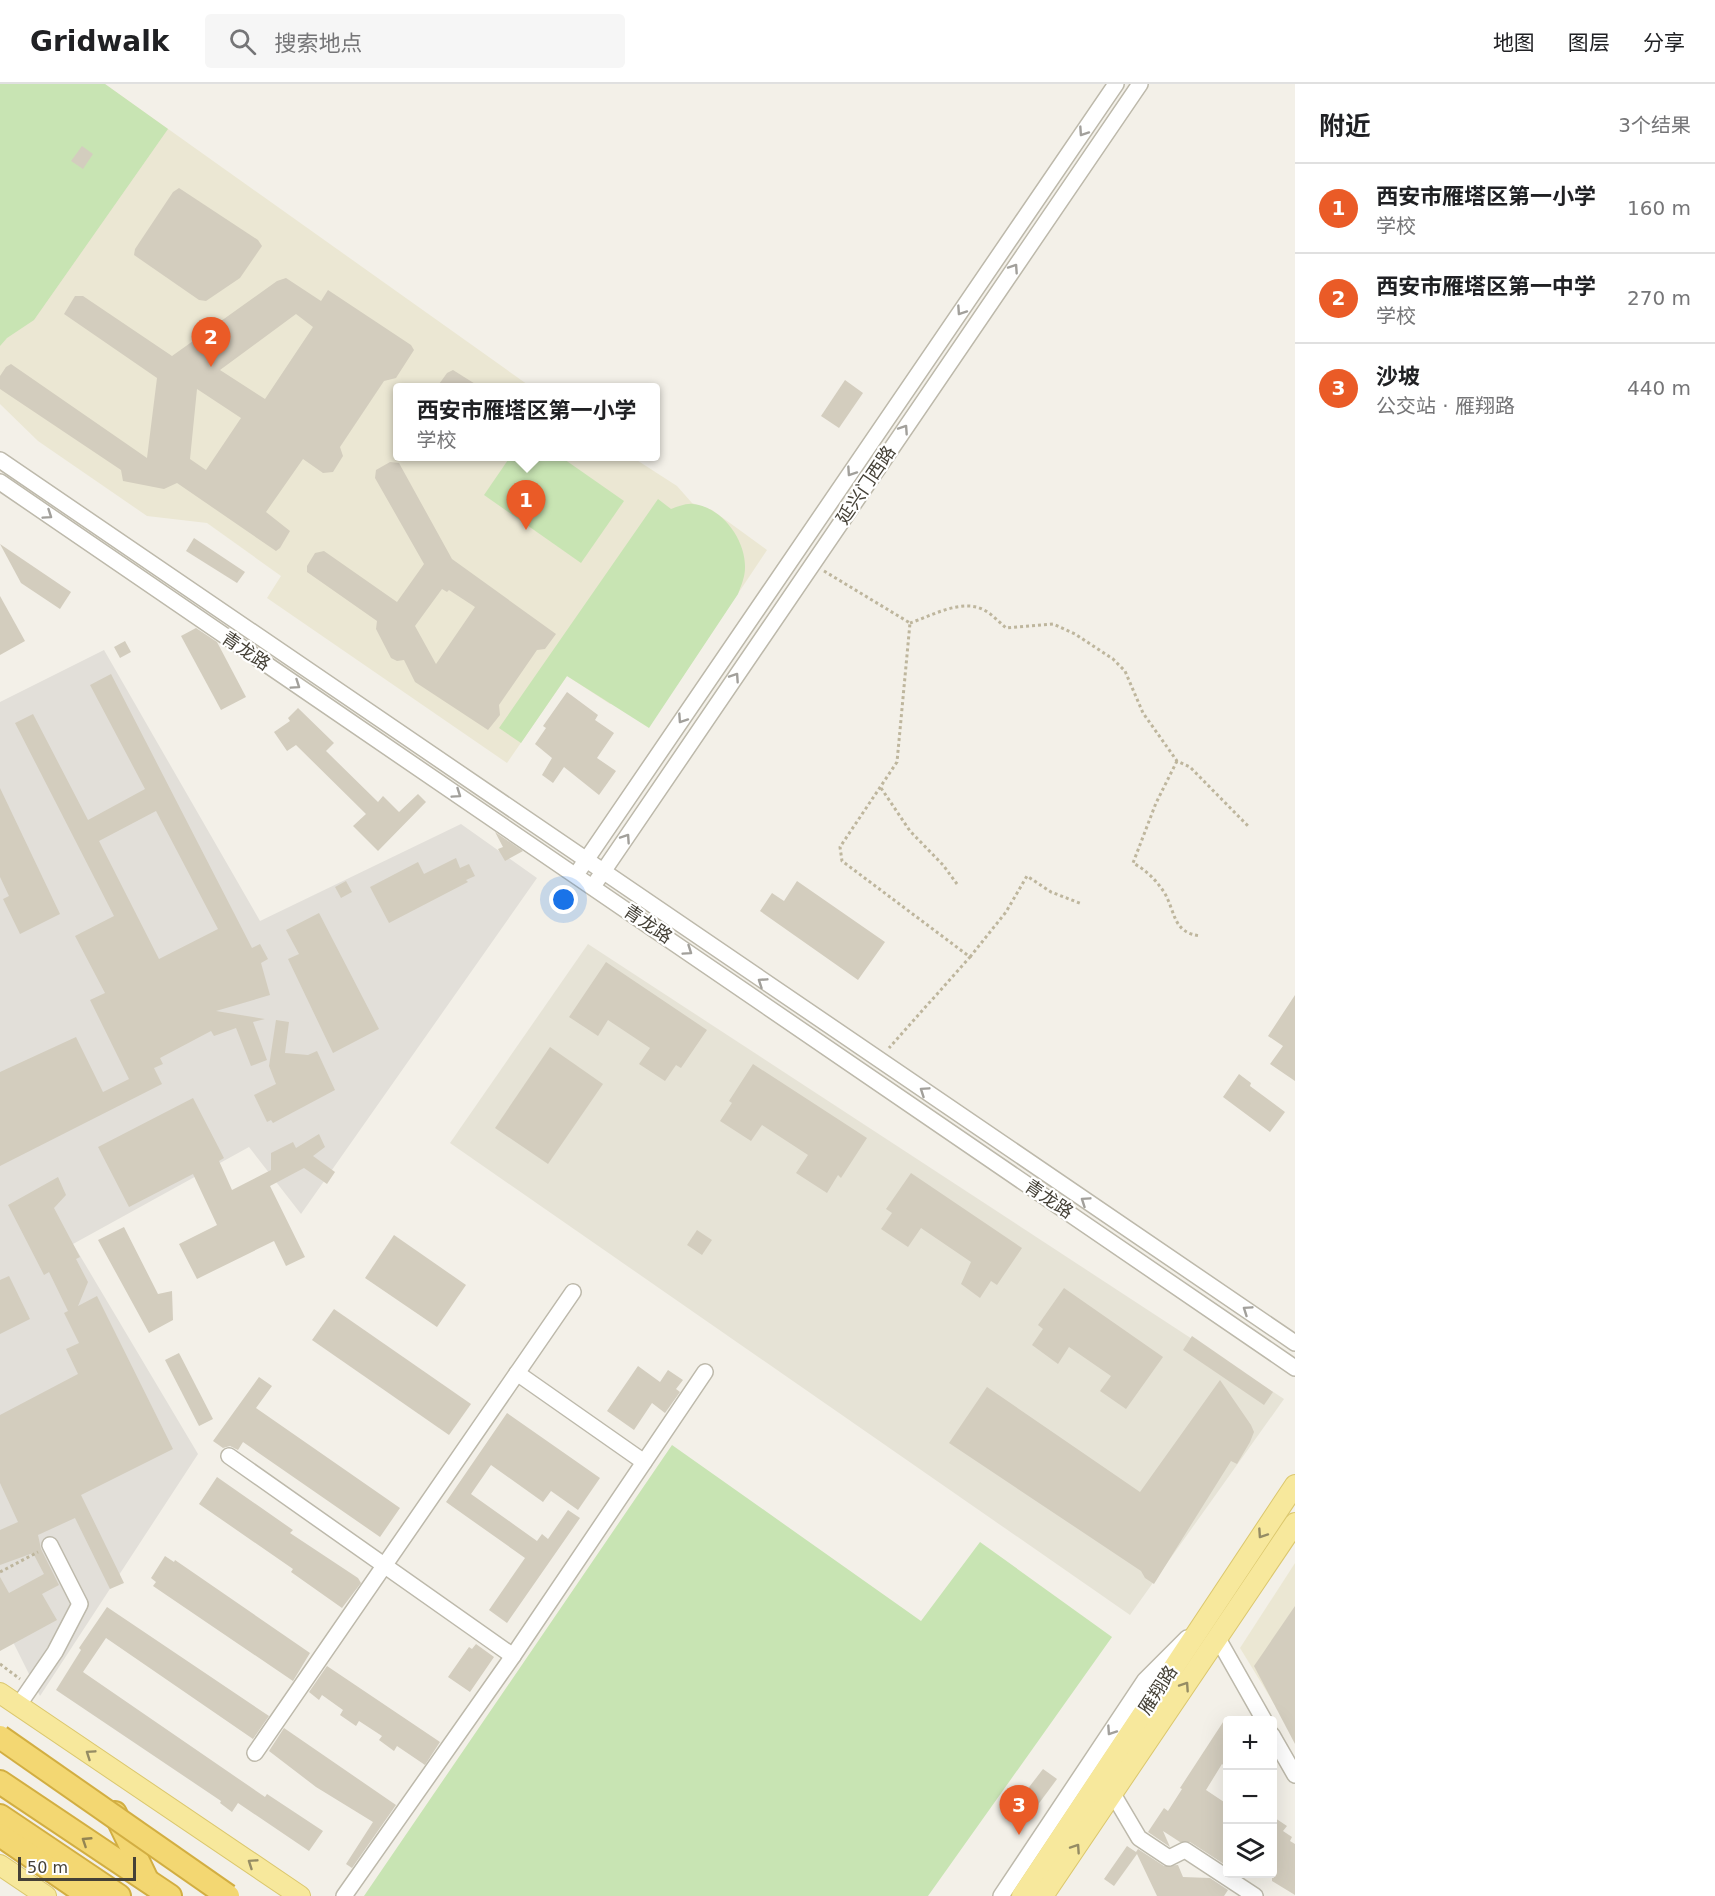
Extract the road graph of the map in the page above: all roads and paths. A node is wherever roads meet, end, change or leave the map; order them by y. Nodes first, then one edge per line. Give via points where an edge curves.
1 (1116, 84) edge
2 (1140, 84) edge
3 (0, 460) edge
4 (0, 482) edge
5 (812, 564) junction
6 (910, 623) junction
7 (1177, 761) junction
8 (881, 788) junction
9 (1248, 826) dead end
10 (585, 861) junction
11 (602, 873) junction
12 (576, 875) junction
13 (957, 884) dead end
14 (593, 886) junction
15 (1082, 904) dead end
16 (1201, 936) dead end
17 (970, 957) junction
18 (880, 1061) junction
19 (573, 1292) dead end
20 (1295, 1343) edge
21 (1295, 1368) edge
22 (705, 1372) dead end
23 (517, 1373) junction
24 (229, 1456) dead end
25 (644, 1462) junction
26 (1295, 1485) edge
27 (1295, 1523) edge
28 (50, 1545) joint
29 (384, 1566) junction
30 (0, 1572) edge
31 (1202, 1623) junction
32 (1217, 1637) junction
33 (513, 1656) junction
34 (0, 1664) edge
35 (32, 1687) junction
36 (0, 1692) edge
37 (18, 1706) junction
38 (1262, 1716) edge
39 (0, 1735) edge
40 (1277, 1744) edge
41 (255, 1753) dead end
42 (1295, 1775) edge
43 (0, 1782) edge
44 (1113, 1794) junction
45 (113, 1809) junction
46 (0, 1816) edge
47 (0, 1835) edge
48 (0, 1865) edge
49 (148, 1882) junction
50 (46, 1896) edge
51 (89, 1896) edge
52 (119, 1896) edge
53 (170, 1896) edge
54 (228, 1896) edge
55 (241, 1896) edge
56 (300, 1896) edge
57 (344, 1896) edge
58 (1001, 1896) edge
59 (1022, 1896) edge
60 (1043, 1896) edge
61 (1255, 1896) edge

1 -> 10 street, 延兴门西路
5 -> 2 street, 延兴门西路
3 - 10 street, 青龙路
4 -> 12 street, 青龙路
5 - 6 path
11 -> 5 street, 延兴门西路
6 - 7 path via 970,605 1006,628 1053,624 1075,634 1113,658 1125,671 1143,713
6 - 8 path via 897,762
7 - 9 path via 1190,767
7 - 16 path via 1133,863 1143,868 1166,894 1179,925 1189,935
8 - 13 path via 910,831
8 - 17 path via 840,847 842,861
10 - 11 street, 青龙路
10 - 12 street, 延兴门西路
11 - 14 street, 延兴门西路
18 -> 11 street, 青龙路
12 - 14 street, 青龙路
14 -> 21 street, 青龙路
15 - 17 path via 1051,892 1027,876 1006,912
17 - 18 path
20 -> 18 street, 青龙路
19 - 23 street
22 - 25 street
23 - 25 street
23 - 29 street
24 - 29 street
25 - 33 street
26 -> 31 main road, 雁翔路
27 - 32 main road, 雁翔路
28 - 30 path
28 - 35 street via 80,1604
29 - 33 street
29 - 41 street
31 -> 58 street via 1145,1680
31 - 59 main road, 雁翔路
32 - 38 street
44 -> 32 main road, 雁翔路
33 - 57 street
34 - 35 path
35 - 37 street
36 - 37 main road
56 -> 37 main road
39 - 45 main road
39 - 54 highway, bridge
40 - 42 street
49 -> 43 highway
60 -> 44 main road, 雁翔路
44 - 61 street via 1139,1838 1169,1858 1185,1850
45 - 49 highway
45 - 55 main road
46 - 52 highway
47 - 51 highway
48 - 50 main road
49 - 53 highway

